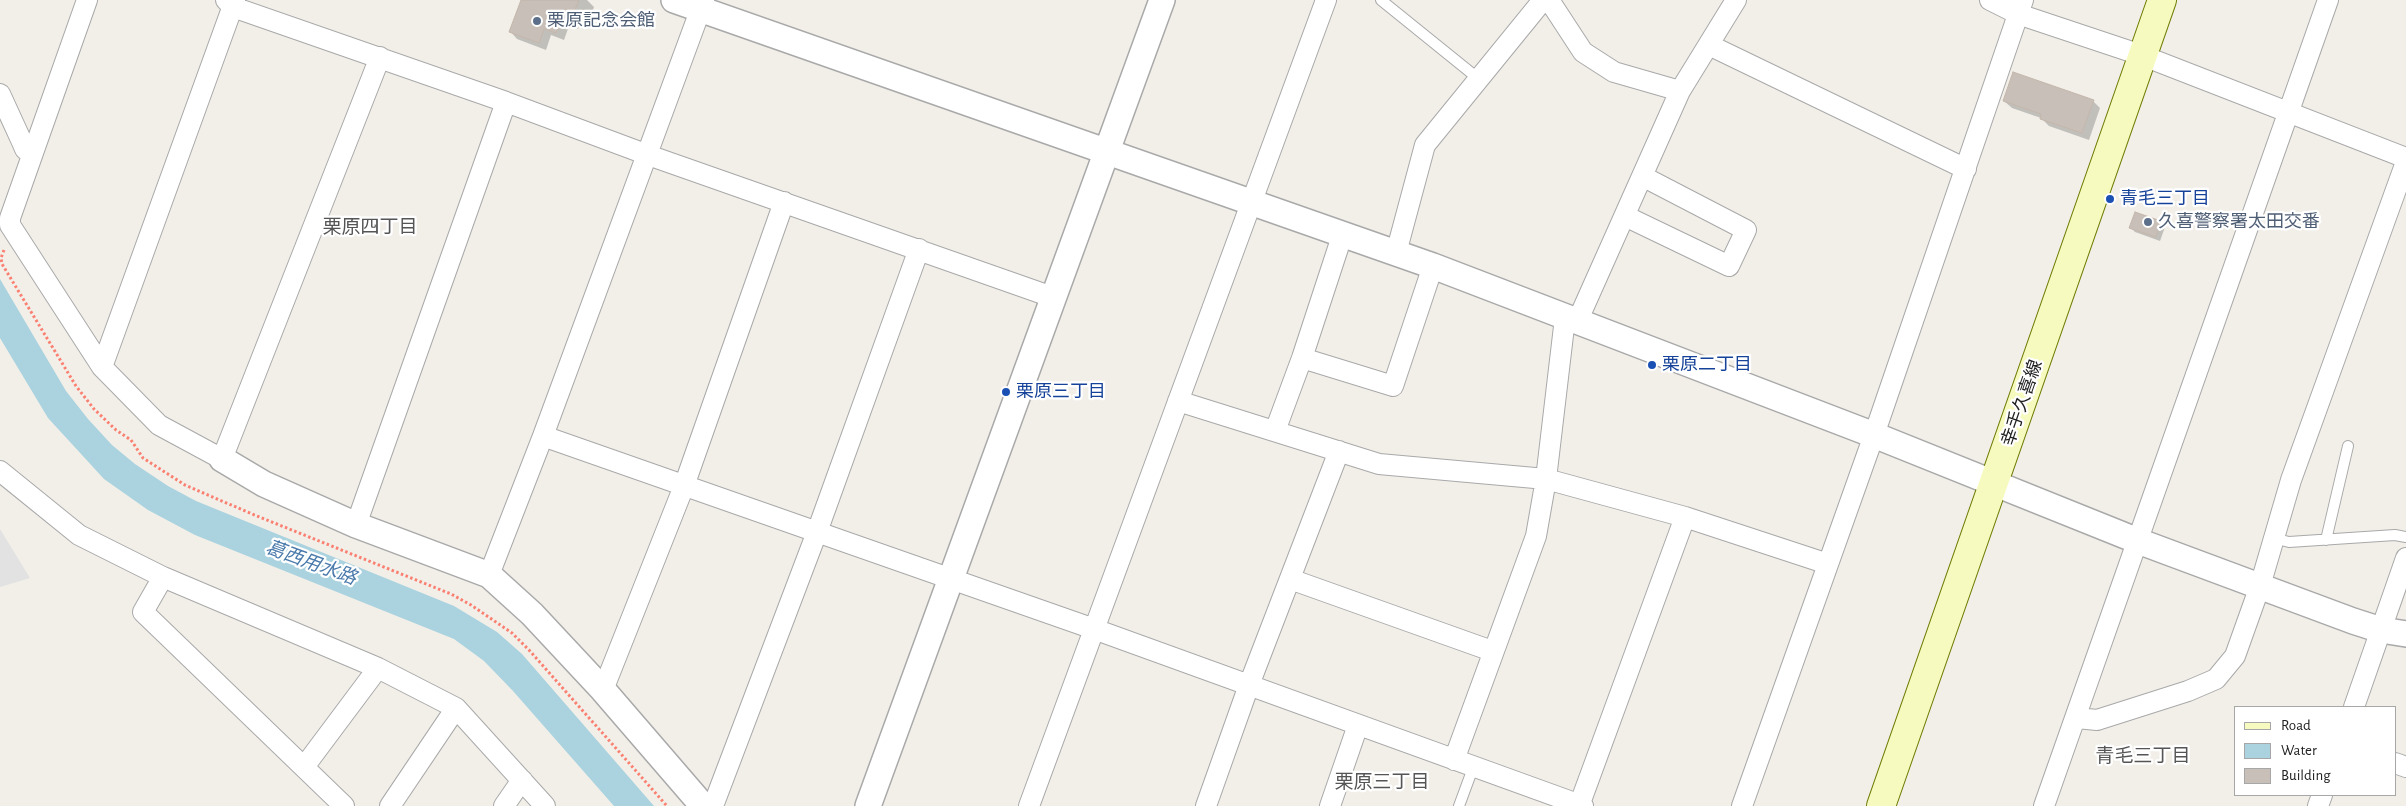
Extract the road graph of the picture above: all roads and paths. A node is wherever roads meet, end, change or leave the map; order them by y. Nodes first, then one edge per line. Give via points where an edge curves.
1 (87, 0) edge
2 (674, 0) edge
3 (1326, 0) edge
4 (1381, 0) edge
5 (1543, 0) edge
6 (1549, 0) edge
7 (1736, 0) edge
8 (1990, 0) edge
9 (2162, 0) edge
10 (2328, 0) edge
11 (1160, 1) edge
12 (231, 2) edge
13 (702, 5) edge
14 (2020, 7) edge
15 (1709, 45) junction
16 (2141, 55) junction
17 (380, 57) junction
18 (1480, 80) junction
19 (1680, 92) junction
20 (0, 94) edge
21 (506, 102) junction
22 (2288, 111) junction
23 (1108, 152) junction
24 (32, 154) junction
25 (648, 155) junction
26 (2406, 158) edge
27 (2406, 162) edge
28 (1966, 168) junction
29 (1642, 176) junction
30 (1252, 201) junction
31 (784, 202) junction
32 (1625, 216) junction
33 (1343, 233) junction
34 (5, 246) dead end
35 (919, 249) junction
36 (1396, 253) junction
37 (1432, 266) junction
38 (1055, 298) junction
39 (1571, 320) junction
40 (1302, 358) junction
41 (102, 367) junction
42 (1178, 401) junction
43 (1275, 431) junction
44 (1874, 435) junction
45 (544, 436) junction
46 (2348, 446) dead end
47 (1339, 451) junction
48 (222, 459) junction
49 (0, 472) edge
50 (1546, 479) junction
51 (1994, 483) junction
52 (684, 486) junction
53 (1685, 517) junction
54 (356, 525) junction
55 (817, 532) junction
56 (2406, 537) edge
57 (2273, 538) junction
58 (2326, 540) junction
59 (2138, 541) junction
60 (2406, 558) edge
61 (1828, 564) junction
62 (489, 575) junction
63 (163, 577) junction
64 (950, 579) junction
65 (1290, 579) junction
66 (2260, 586) junction
67 (1094, 630) junction
68 (2381, 630) junction
69 (2406, 634) edge
70 (1492, 651) junction
71 (378, 668) junction
72 (1249, 685) junction
73 (603, 690) junction
74 (2354, 706) edge
75 (456, 708) junction
76 (2077, 718) junction
77 (1358, 725) junction
78 (1454, 760) junction
79 (304, 767) junction
80 (1474, 768) junction
81 (522, 780) junction
82 (344, 806) edge
83 (390, 806) edge
84 (504, 806) edge
85 (545, 806) edge
86 (667, 806) edge
87 (703, 806) edge
88 (713, 806) edge
89 (868, 806) edge
90 (1029, 806) edge
91 (1206, 806) edge
92 (1330, 806) edge
93 (1459, 806) edge
94 (1581, 806) edge
95 (1742, 806) edge
96 (1881, 806) edge
97 (2044, 806) edge

1 - 24 street
2 - 13 street
3 - 30 street
4 - 18 lane
5 - 18 street
6 - 19 street via 1583,52 1614,72
7 - 15 street
8 - 14 street
9 - 16 main road, 幸手久喜線
10 - 22 street
11 - 23 street
12 - 17 street
12 - 41 street
13 - 23 street
13 - 25 street
14 - 16 street
14 - 28 street
15 - 19 street
15 - 28 street
16 - 22 street
16 - 51 main road, 幸手久喜線
17 - 21 street
17 - 48 street
18 - 36 street via 1425,145
19 - 29 street
20 - 24 street via 25,148
21 - 25 street
21 - 54 street
22 - 26 street
22 - 59 street
23 - 30 street
23 - 38 street
24 - 41 street via 10,225
25 - 31 street
25 - 45 street
27 - 57 street
28 - 44 street
29 - 32 street
29 - 32 street via 1746,230 1728,266
30 - 33 street
30 - 42 street
31 - 35 street
31 - 52 street
32 - 39 street
33 - 36 street
33 - 40 street
34 - 86 path via 2,264 76,386 94,409 131,440 143,458 186,485 471,605 512,633 529,650
35 - 38 street
35 - 55 street
36 - 37 street
37 - 39 street
37 - 40 street via 1393,386
38 - 64 street
39 - 44 street
39 - 50 street
40 - 43 street
41 - 48 street via 159,425
42 - 43 street
42 - 67 street
43 - 47 street
44 - 51 street
44 - 61 street
45 - 52 street
45 - 62 street
46 - 58 lane
47 - 50 street via 1380,464
47 - 65 street
48 - 54 street via 264,484
49 - 63 street via 79,535
50 - 53 street
50 - 70 street via 1536,536
51 - 59 street
51 - 96 main road, 幸手久喜線
52 - 55 street
52 - 73 street
53 - 61 street
53 - 94 street
54 - 62 street
55 - 64 street
55 - 88 street
56 - 58 lane
57 - 58 lane via 2289,542
57 - 66 street
59 - 66 street
59 - 76 street
60 - 68 street
61 - 95 street
62 - 73 street via 532,614
63 - 71 street
63 - 79 street via 143,612
64 - 67 street
64 - 89 street
65 - 70 street
65 - 72 street
66 - 68 street
66 - 76 street via 2235,656 2216,679 2097,720
67 - 72 street
67 - 90 street
68 - 69 street
68 - 74 street
70 - 78 street
71 - 75 street
71 - 79 street
72 - 77 street
72 - 91 street
73 - 87 street
75 - 81 street
75 - 83 street
76 - 97 street
77 - 78 street
77 - 92 street
78 - 80 street
79 - 82 street
80 - 93 lane
80 - 94 street
81 - 84 street
81 - 85 street

